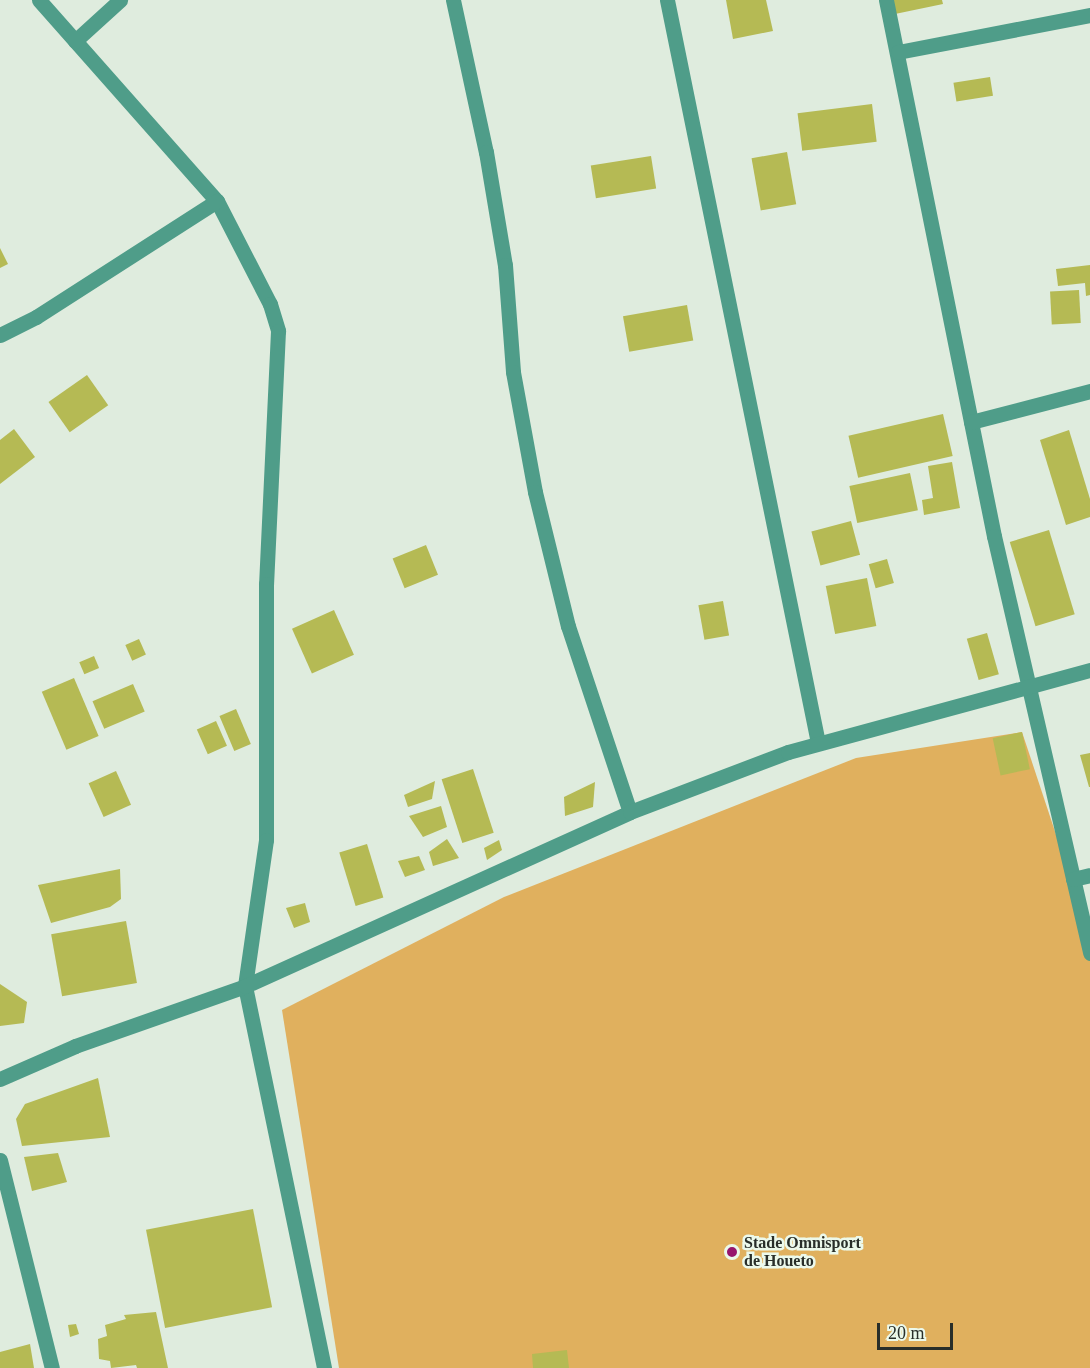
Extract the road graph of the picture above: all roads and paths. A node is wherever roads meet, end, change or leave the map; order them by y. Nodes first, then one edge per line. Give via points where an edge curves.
1 (39, 0) edge
2 (120, 0) edge
3 (453, 0) edge
4 (667, 0) edge
5 (886, 0) edge
6 (1089, 13) edge
7 (75, 41) junction
8 (898, 52) junction
9 (217, 201) junction
10 (0, 335) edge
11 (1090, 391) edge
12 (971, 422) junction
13 (1090, 670) edge
14 (1030, 689) junction
15 (818, 743) junction
16 (630, 812) junction
17 (1090, 875) edge
18 (1073, 879) junction
19 (1090, 953) edge
20 (245, 986) junction
21 (0, 1079) edge
22 (0, 1160) edge
23 (52, 1368) edge
24 (324, 1368) edge

1 - 7 street
2 - 7 street
3 - 16 street via 505,265 513,372 535,492 568,626
4 - 15 street
5 - 8 street
6 - 8 street
7 - 9 street
8 - 12 street
9 - 10 street via 36,317
9 - 20 street via 270,304 278,331 266,584 266,840
11 - 12 street
12 - 14 street
13 - 14 street
14 - 15 street
14 - 18 street
15 - 16 street
16 - 20 street
17 - 18 street
18 - 19 street
20 - 21 street via 75,1046
20 - 24 street
22 - 23 street

